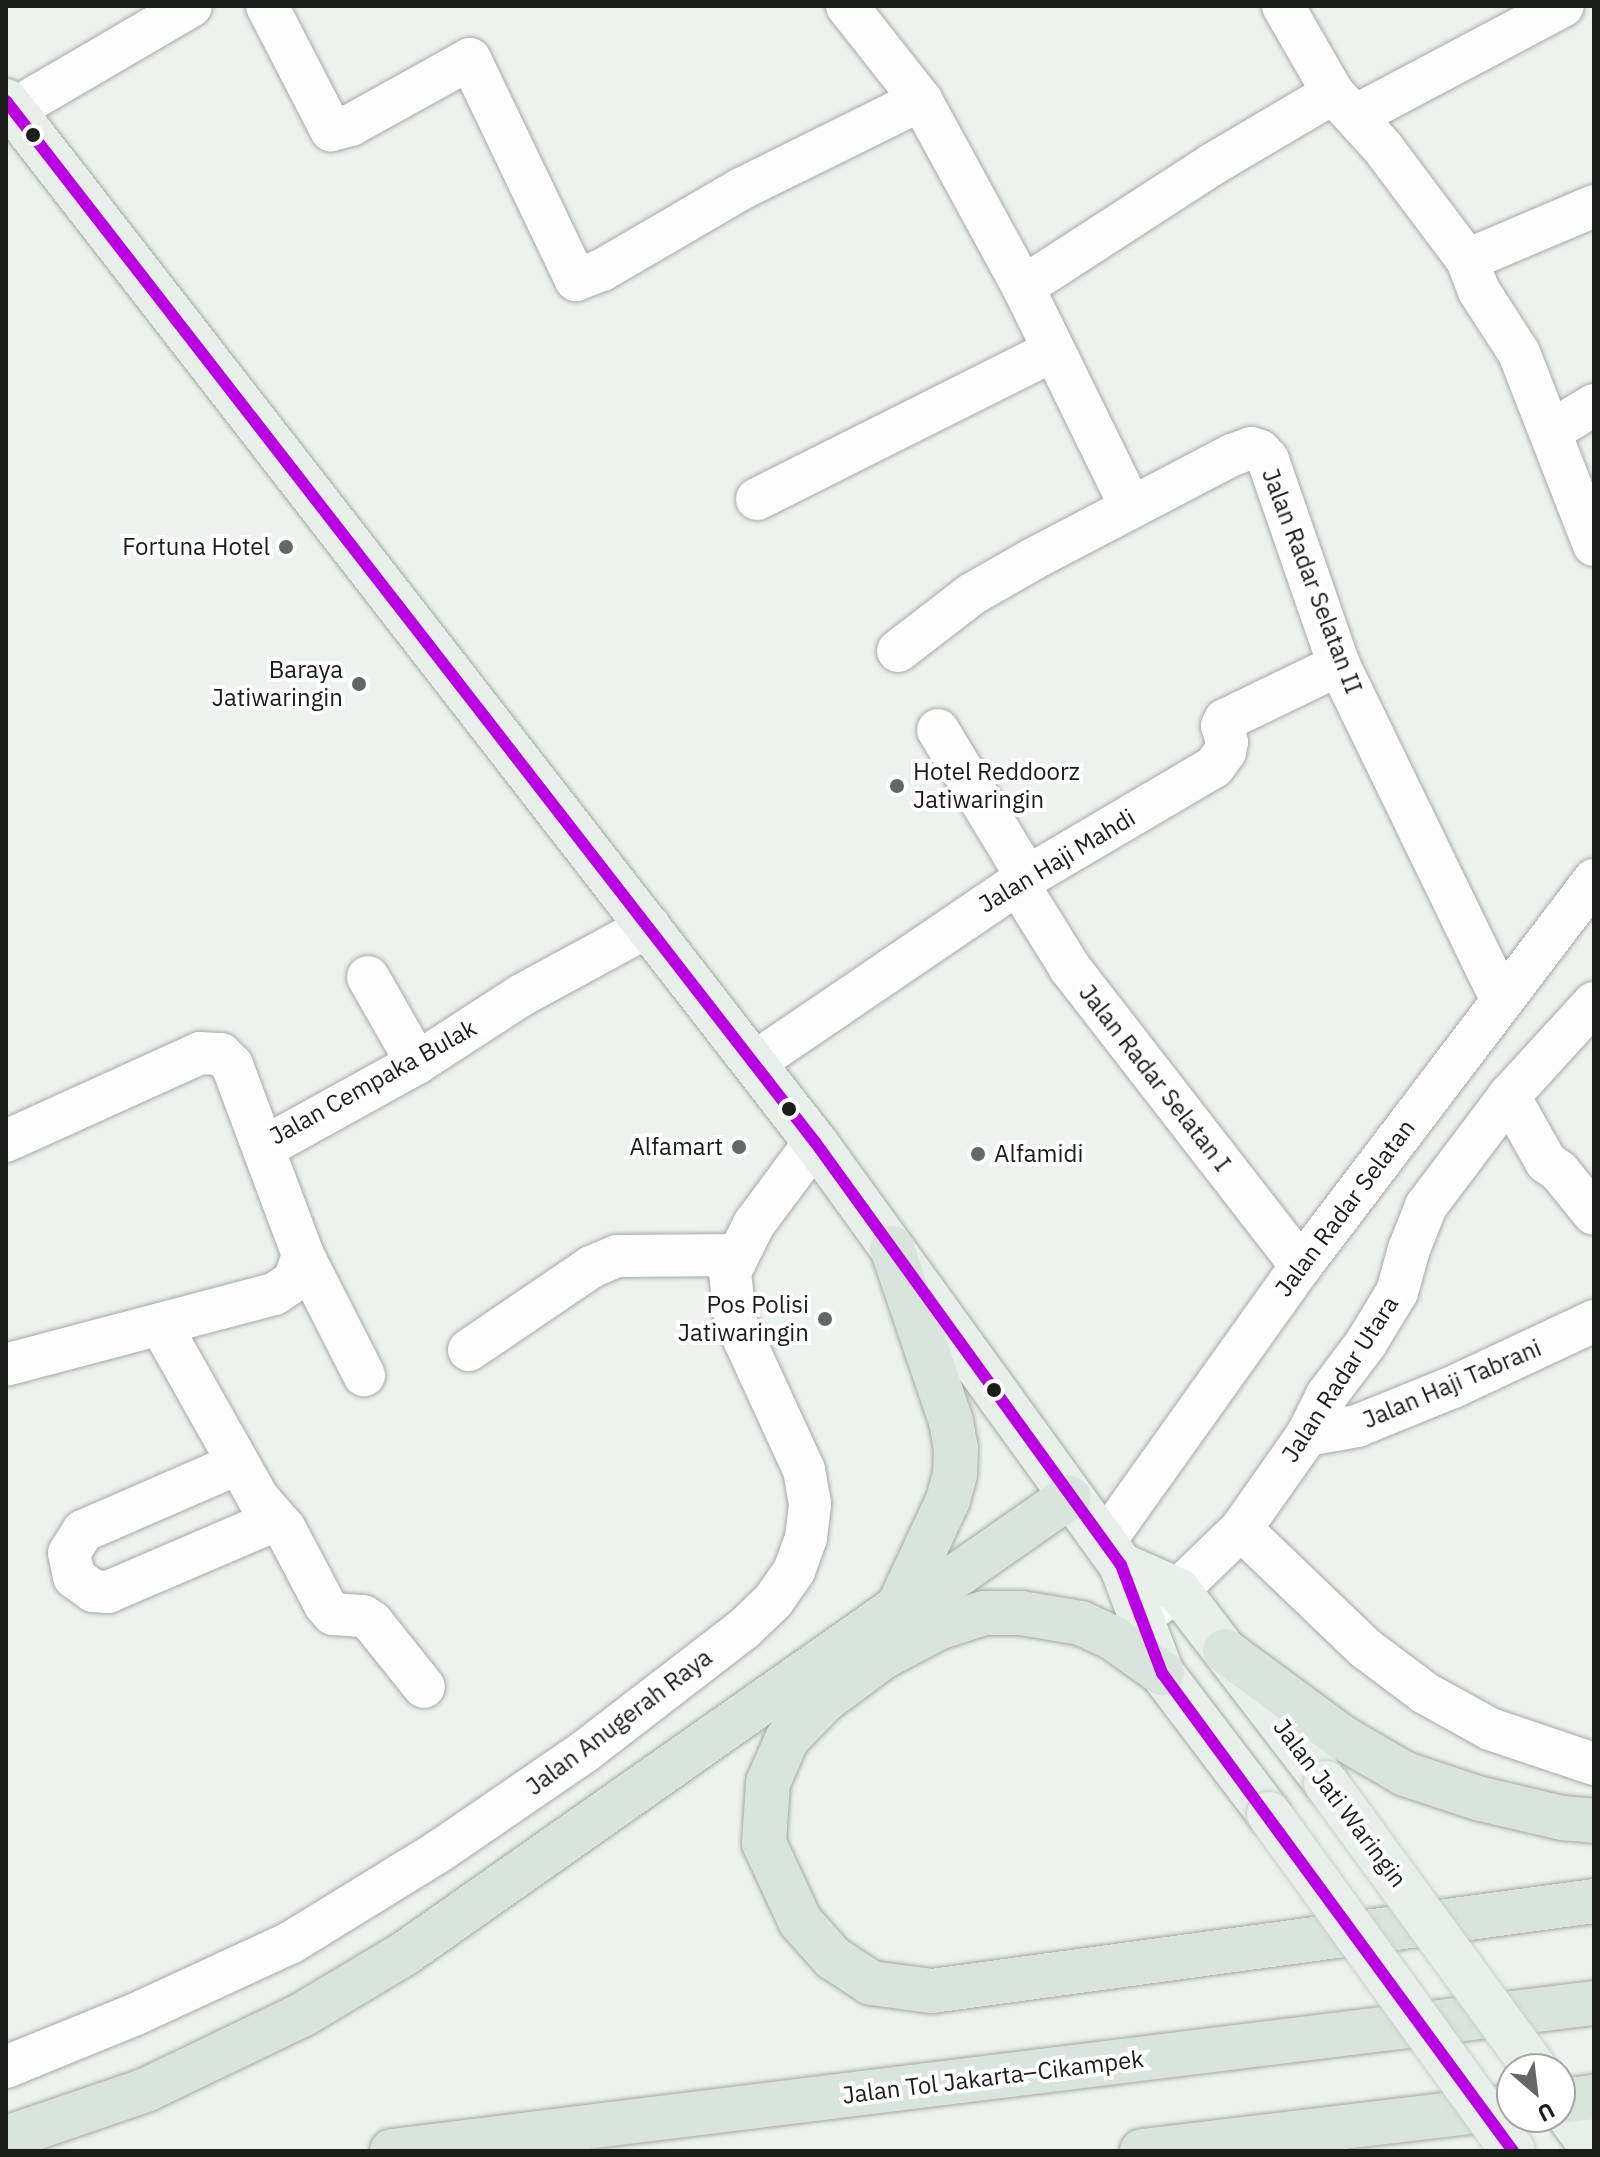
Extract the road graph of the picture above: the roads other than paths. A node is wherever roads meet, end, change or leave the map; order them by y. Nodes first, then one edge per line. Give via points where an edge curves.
1 (191, 6) edge
2 (267, 6) edge
3 (847, 6) edge
4 (1283, 6) edge
5 (1563, 6) edge
6 (921, 100) junction
7 (1344, 104) junction
8 (9, 106) edge
9 (1594, 206) edge
10 (1467, 260) junction
11 (1023, 287) junction
12 (1052, 351) junction
13 (1594, 405) edge
14 (1551, 431) junction
15 (757, 499) dead end
16 (1131, 507) junction
17 (1594, 545) edge
18 (898, 651) dead end
19 (1339, 665) junction
20 (938, 730) dead end
21 (1594, 880) edge
22 (1022, 881) junction
23 (649, 926) junction
24 (368, 977) dead end
25 (1502, 1001) junction
26 (1594, 1003) edge
27 (755, 1062) junction
28 (417, 1063) junction
29 (1509, 1096) junction
30 (6, 1141) edge
31 (815, 1142) junction
32 (265, 1147) junction
33 (1594, 1214) edge
34 (892, 1248) junction
35 (303, 1255) junction
36 (736, 1255) junction
37 (1301, 1266) junction
38 (1594, 1321) edge
39 (160, 1324) junction
40 (469, 1350) dead end
41 (6, 1365) edge
42 (364, 1375) dead end
43 (1307, 1435) junction
44 (237, 1464) junction
45 (1069, 1497) junction
46 (276, 1520) junction
47 (1241, 1529) junction
48 (1113, 1554) junction
49 (1178, 1590) junction
50 (898, 1607) junction
51 (1139, 1618) junction
52 (1225, 1651) junction
53 (1162, 1673) junction
54 (424, 1687) dead end
55 (1594, 1764) edge
56 (1594, 1821) edge
57 (1594, 1901) edge
58 (1594, 2003) edge
59 (1523, 2053) edge
60 (6, 2067) edge
61 (1496, 2109) edge
62 (1576, 2125) edge
63 (6, 2138) edge
64 (1594, 2150) edge
65 (392, 2151) edge
66 (1142, 2151) edge
67 (1513, 2151) edge

1 - 8 street
2 - 6 street via 331,130 340,131 470,59 576,280 753,183
3 - 6 street
4 - 7 street
5 - 7 street
6 - 11 street
7 - 10 street
7 - 11 street via 1213,164
8 - 23 main road, Jalan Jati Waringin
9 - 10 street
10 - 14 street via 1479,291 1519,353
11 - 12 street
12 - 15 street
12 - 16 street
13 - 14 street
14 - 17 street
16 - 18 street via 972,594
16 - 19 street, Jalan Radar Selatan II via 1232,455 1251,448 1260,451 1268,460
19 - 22 street, Jalan Haji Mahdi via 1225,720 1225,752 1214,767
19 - 25 street, Jalan Radar Selatan II
20 - 22 street, Jalan Radar Selatan I
21 - 25 street, Jalan Radar Selatan
22 - 27 street, Jalan Haji Mahdi
22 - 37 street, Jalan Radar Selatan I via 1070,968
23 - 27 main road, Jalan Jati Waringin
23 - 28 street, Jalan Cempaka Bulak via 520,996
24 - 28 street
25 - 37 street, Jalan Radar Selatan
26 - 29 street, Jalan Radar Utara
27 - 31 main road, Jalan Jati Waringin
28 - 32 street, Jalan Cempaka Bulak
29 - 33 street via 1546,1162
29 - 43 street, Jalan Radar Utara via 1426,1206 1397,1292 1327,1395
30 - 32 street, Jalan Cempaka Bulak via 200,1053 213,1052 232,1065
31 - 34 main road, Jalan Jati Waringin
31 - 36 street, Jalan Anugerah Raya
32 - 35 street
34 - 45 main road, Jalan Jati Waringin
34 - 50 highway via 956,1448 948,1500
35 - 39 street via 300,1270 285,1289
35 - 42 street
36 - 40 street via 617,1256 579,1275
36 - 60 street, Jalan Anugerah Raya via 730,1272 735,1320 804,1470 810,1504 806,1538 794,1571 773,1601 584,1752 438,1852 290,1943 150,2009
37 - 48 street, Jalan Radar Selatan
38 - 43 street, Jalan Haji Tabrani via 1357,1426
39 - 41 street
39 - 44 street
43 - 47 street, Jalan Radar Utara
44 - 46 street
44 - 46 street via 83,1531 69,1553 74,1577 93,1591 108,1592
45 - 48 main road, Jalan Jati Waringin
45 - 50 highway via 930,1594
46 - 54 street via 333,1614 363,1616 372,1622
47 - 49 street, Jalan Radar Utara
47 - 55 street via 1365,1648 1425,1693 1490,1729
48 - 49 main road, Jalan Jati Waringin
48 - 51 main road, Jalan Jati Waringin
49 - 51 street, Jalan Radar Utara
49 - 52 main road, Jalan Jati Waringin
50 - 63 highway via 392,1962 302,2015 146,2090
51 - 53 main road, Jalan Jati Waringin
52 - 56 highway via 1343,1738 1405,1774 1477,1798
52 - 59 main road, Jalan Jati Waringin, bridge
53 - 57 highway via 1113,1638 1081,1623 1021,1613 984,1613 949,1624 883,1657 824,1701 787,1739 768,1783 764,1843 800,1921 833,1958 871,1983 932,1991
53 - 67 main road, Jalan Jati Waringin, bridge
58 - 65 highway, Jalan Tol Jakarta–Cikampek
61 - 66 highway
62 - 64 main road

